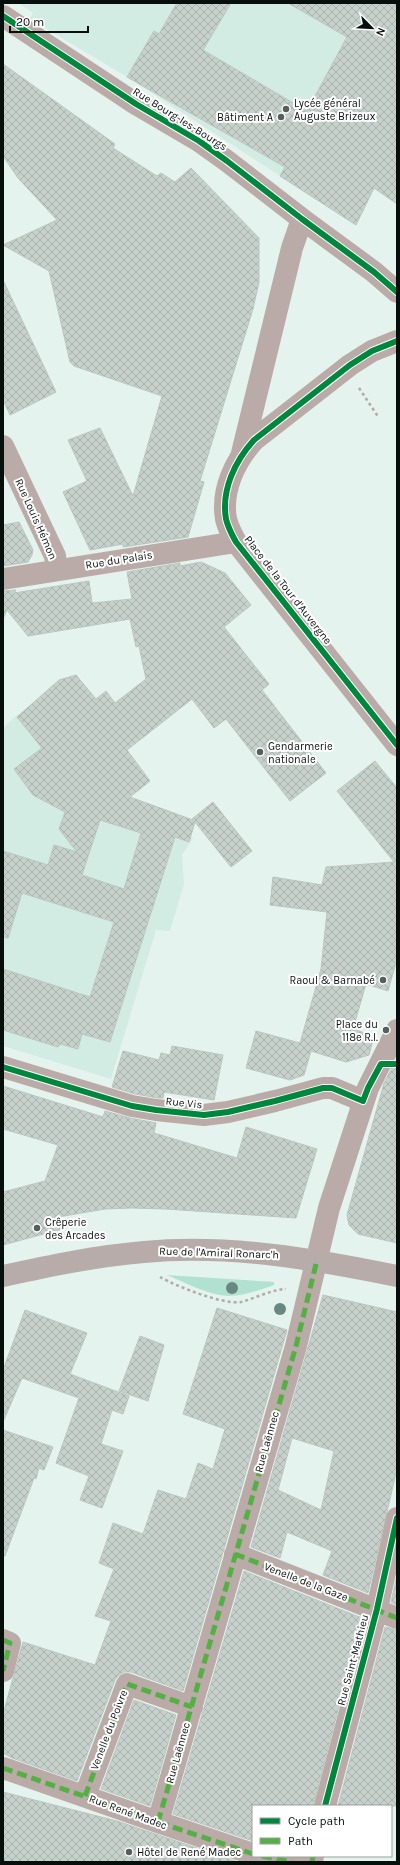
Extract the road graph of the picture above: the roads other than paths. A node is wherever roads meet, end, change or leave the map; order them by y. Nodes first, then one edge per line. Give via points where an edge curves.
1 (3, 16) edge
2 (302, 219) junction
3 (397, 292) edge
4 (397, 341) edge
5 (3, 446) edge
6 (242, 453) junction
7 (236, 542) junction
8 (58, 570) junction
9 (3, 579) edge
10 (397, 744) edge
11 (397, 1030) edge
12 (389, 1064) edge
13 (3, 1066) edge
14 (363, 1101) junction
15 (317, 1260) junction
16 (3, 1276) edge
17 (397, 1276) edge
18 (397, 1518) edge
19 (235, 1554) junction
20 (377, 1609) junction
21 (397, 1618) edge
22 (3, 1640) edge
23 (3, 1672) edge
24 (192, 1707) junction
25 (3, 1768) edge
26 (84, 1796) junction
27 (325, 1805) edge
28 (158, 1822) junction
29 (252, 1854) edge
30 (267, 1857) edge
31 (292, 1862) edge

1 - 2 street, Rue Bourg-les-Bourgs via 136,104 199,141
2 - 3 street, Rue Bourg-les-Bourgs
2 - 6 street, Place de la Tour d'Auvergne via 292,248
4 - 6 street, Place de la Tour d'Auvergne via 372,351 350,365 254,440
5 - 8 street, Rue Louis Hémon via 55,556
6 - 7 street, Place de la Tour d'Auvergne via 232,473 226,499 226,521
7 - 8 street, Rue du Palais
7 - 10 street, Place de la Tour d'Auvergne
8 - 9 street, Rue du Palais
11 - 12 street
12 - 14 street, Rue Laënnec via 370,1082
13 - 14 street, Rue Vis via 132,1106 204,1115 228,1112 323,1088 332,1088
14 - 15 street, Rue Laënnec via 322,1230
15 - 16 main road, Rue de l'Amiral Ronarc'h via 239,1252 178,1250 62,1263
15 - 17 main road, Rue de l'Amiral Ronarc'h
15 - 19 street, Rue Laënnec via 296,1346
18 - 20 street, Rue Saint-Mathieu
19 - 20 street, Venelle de la Gaze
19 - 24 street, Rue Laënnec
20 - 21 street, Venelle de la Gaze
20 - 27 street, Rue Saint-Mathieu
22 - 23 street via 10,1642
24 - 26 street, Venelle du Poivre via 127,1684
24 - 28 street, Rue Laënnec
25 - 26 street, Rue René Madec
26 - 28 street, Rue René Madec
28 - 29 street, Rue René Madec
30 - 31 street

